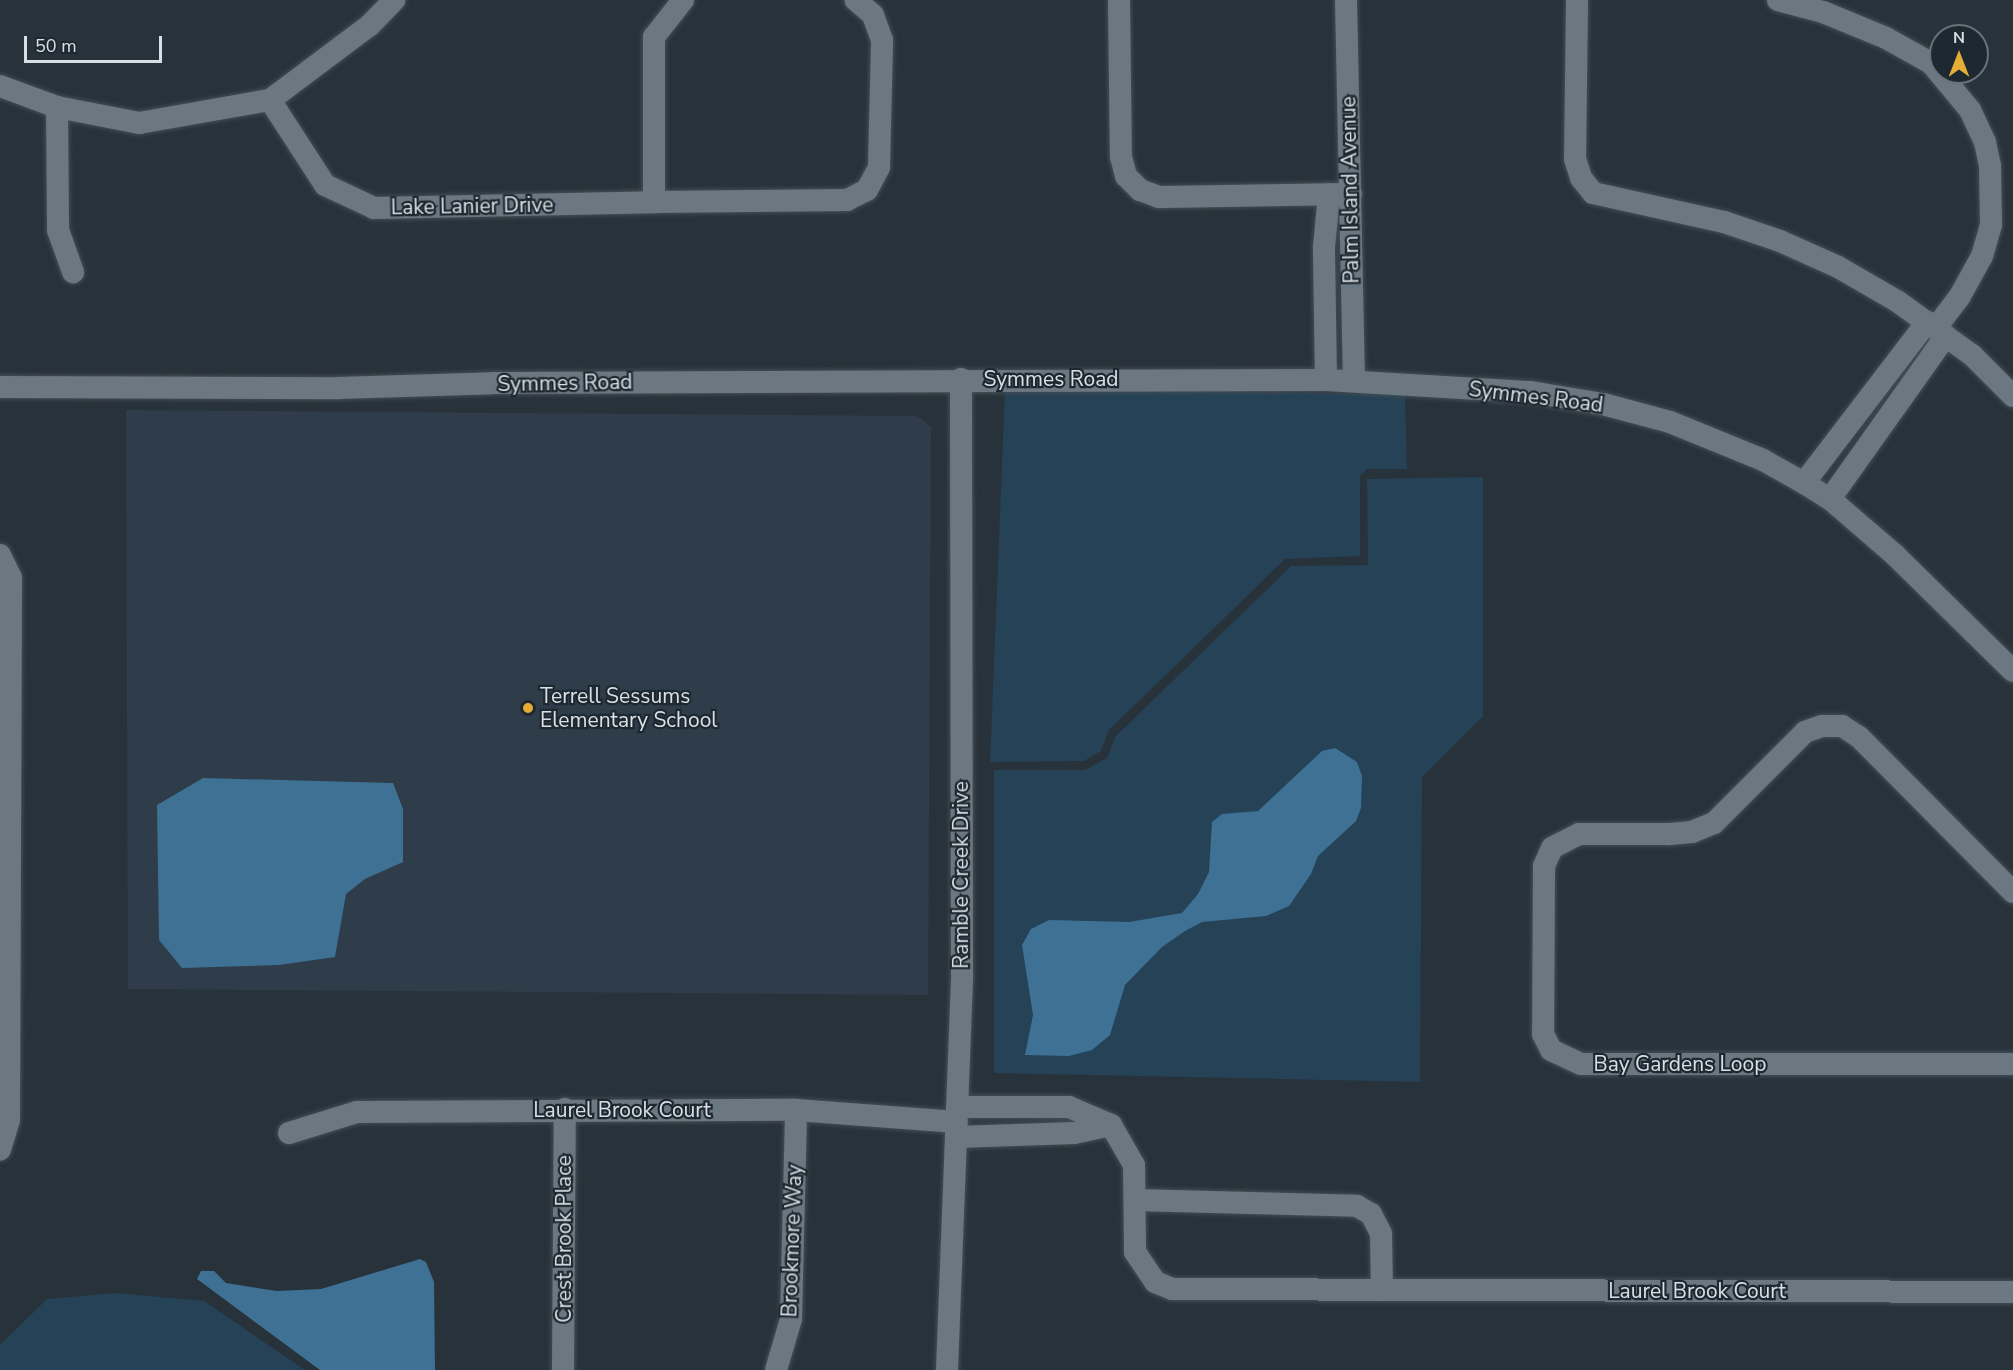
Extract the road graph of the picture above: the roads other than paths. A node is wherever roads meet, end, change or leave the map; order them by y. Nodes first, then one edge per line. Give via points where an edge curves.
1 (394, 0) edge
2 (682, 0) edge
3 (856, 0) edge
4 (1119, 0) edge
5 (1346, 0) edge
6 (1577, 0) edge
7 (1778, 0) edge
8 (0, 86) edge
9 (270, 100) junction
10 (57, 107) junction
11 (1340, 194) junction
12 (654, 202) junction
13 (1352, 264) junction
14 (1324, 265) junction
15 (73, 272) dead end
16 (1936, 329) junction
17 (961, 379) junction
18 (1326, 380) junction
19 (1354, 380) junction
20 (0, 387) edge
21 (2013, 396) edge
22 (1804, 483) junction
23 (1830, 500) junction
24 (0, 555) edge
25 (2013, 671) edge
26 (2013, 892) edge
27 (2013, 1064) edge
28 (565, 1109) junction
29 (796, 1110) junction
30 (957, 1122) junction
31 (289, 1133) dead end
32 (0, 1150) edge
33 (1134, 1200) junction
34 (1382, 1290) junction
35 (2013, 1292) edge
36 (563, 1370) edge
37 (776, 1370) edge
38 (947, 1370) edge

1 - 9 street via 370,25
2 - 12 street via 654,37
3 - 12 street, Lake Lanier Drive via 873,15 882,40 879,167 867,189 847,200
4 - 11 street via 1121,157 1126,176 1140,190 1159,197
5 - 11 street, Palm Island Avenue
6 - 16 street via 1575,159 1581,178 1593,193 1724,222 1780,241 1838,267
7 - 16 street via 1875,34 1931,63 1970,110 1985,142 1990,166 1991,225 1982,256
8 - 10 street
9 - 10 street via 139,123
9 - 12 street, Lake Lanier Drive via 325,185 374,208
10 - 15 street via 58,230
11 - 13 street, Palm Island Avenue
11 - 14 street, Palm Island Avenue
13 - 14 street
13 - 19 street, Palm Island Avenue
14 - 18 street, Palm Island Avenue
16 - 21 street via 1972,355
16 - 22 street
16 - 23 street
17 - 18 street, Symmes Road
17 - 20 street, Symmes Road via 338,388
17 - 30 street, Ramble Creek Drive via 962,974
18 - 19 street, Symmes Road
19 - 22 street, Symmes Road via 1531,392 1603,404 1718,440
22 - 23 street, Symmes Road
23 - 25 street, Symmes Road via 1895,555
24 - 32 street via 11,578 9,1120
26 - 27 street, Bay Gardens Loop via 1860,736 1842,726 1822,726 1805,732 1714,823 1692,832 1579,834 1552,848 1544,866 1544,1034 1551,1050 1581,1064
28 - 29 street, Laurel Brook Court
28 - 31 street, Laurel Brook Court via 357,1112
28 - 36 street, Crest Brook Place
29 - 30 street, Laurel Brook Court
29 - 37 street, Brookmore Way via 791,1319
30 - 33 street, Laurel Brook Court via 1074,1133 1111,1125 1134,1165
30 - 38 street, Ramble Creek Drive
33 - 34 street, Laurel Brook Court via 1135,1252 1155,1282 1172,1290
33 - 34 street via 1357,1206 1371,1214 1381,1233
34 - 35 street, Laurel Brook Court

